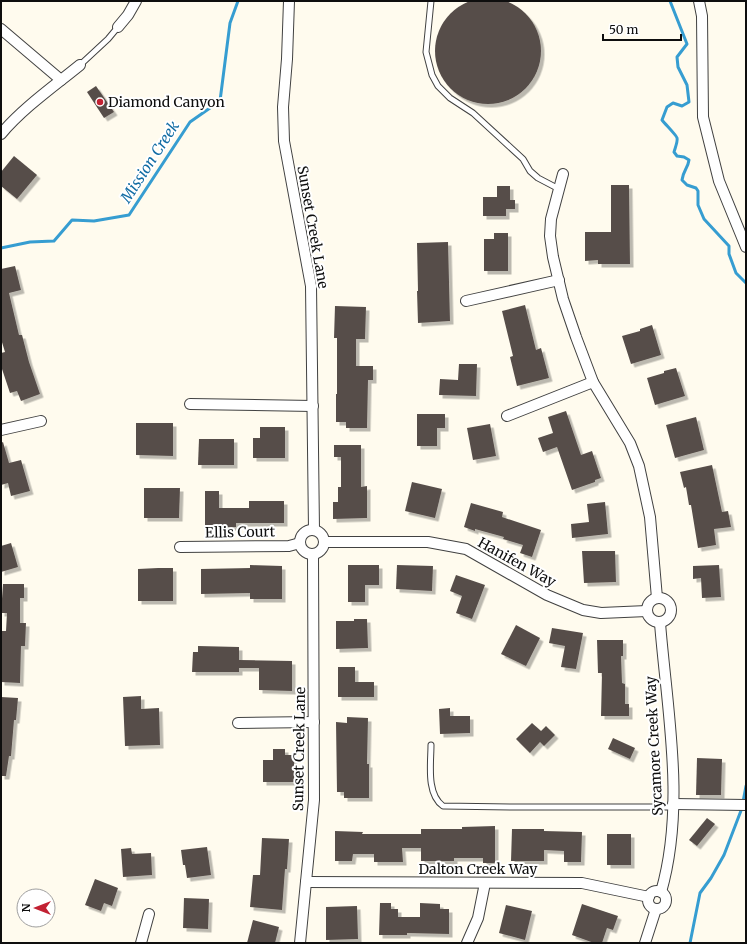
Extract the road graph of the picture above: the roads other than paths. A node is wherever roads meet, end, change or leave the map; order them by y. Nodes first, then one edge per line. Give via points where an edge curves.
1 (136, 1) edge
2 (289, 1) edge
3 (431, 1) edge
4 (698, 1) edge
5 (118, 27) joint
6 (1, 29) edge
7 (80, 65) joint
8 (61, 80) junction
9 (1, 134) edge
10 (563, 174) dead end
11 (559, 189) junction
12 (746, 247) edge
13 (559, 280) junction
14 (466, 301) dead end
15 (593, 382) junction
16 (190, 404) dead end
17 (313, 406) junction
18 (507, 416) dead end
19 (41, 421) dead end
20 (1, 430) edge
21 (314, 530) junction
22 (325, 542) junction
23 (300, 543) junction
24 (180, 547) dead end
25 (313, 555) junction
26 (657, 598) junction
27 (646, 610) junction
28 (660, 622) junction
29 (314, 722) junction
30 (238, 723) dead end
31 (431, 745) dead end
32 (673, 805) junction
33 (746, 805) edge
34 (306, 882) junction
35 (485, 883) junction
36 (661, 892) junction
37 (649, 897) junction
38 (656, 909) junction
39 (149, 914) dead end
40 (141, 943) edge
41 (300, 943) edge
42 (467, 943) edge
43 (644, 943) edge

1 - 5 street
2 - 17 street, Sunset Creek Lane via 283,107 284,140 311,286
3 - 11 lane via 426,52 438,86 450,98 473,113 523,159 538,178
4 - 12 street via 702,16 703,116 719,181
5 - 7 lane
6 - 8 street
7 - 8 street
8 - 9 street
10 - 11 street
11 - 13 street via 551,219 550,236 552,257
13 - 14 street
13 - 15 street
15 - 18 street
15 - 26 street via 630,443 639,466 650,517
16 - 17 street
17 - 21 street, Sunset Creek Lane
19 - 20 street
21 - 22 street via 322,534
21 - 23 street via 304,534
22 - 25 street via 323,549
22 - 27 street, Hanifen Way via 428,542 466,549 547,595 583,610 601,613
23 - 24 street, Ellis Court via 289,546
23 - 25 street via 305,552
25 - 29 street, Sunset Creek Lane
26 - 27 street via 650,602
26 - 28 street via 666,600 671,609 669,617
27 - 28 street via 651,620
28 - 32 street, Sycamore Creek Way via 670,732
29 - 30 street
29 - 34 street, Sunset Creek Lane via 314,800
31 - 32 lane via 432,786 437,802 443,806
32 - 33 street
32 - 36 street, Sycamore Creek Way via 669,860
34 - 35 street, Dalton Creek Way
34 - 41 street, Sunset Creek Lane
35 - 37 street, Dalton Creek Way via 582,883
35 - 42 street via 478,918
36 - 37 street via 653,892
36 - 38 street via 666,897 666,903
37 - 38 street via 650,905
38 - 43 street
39 - 40 street

